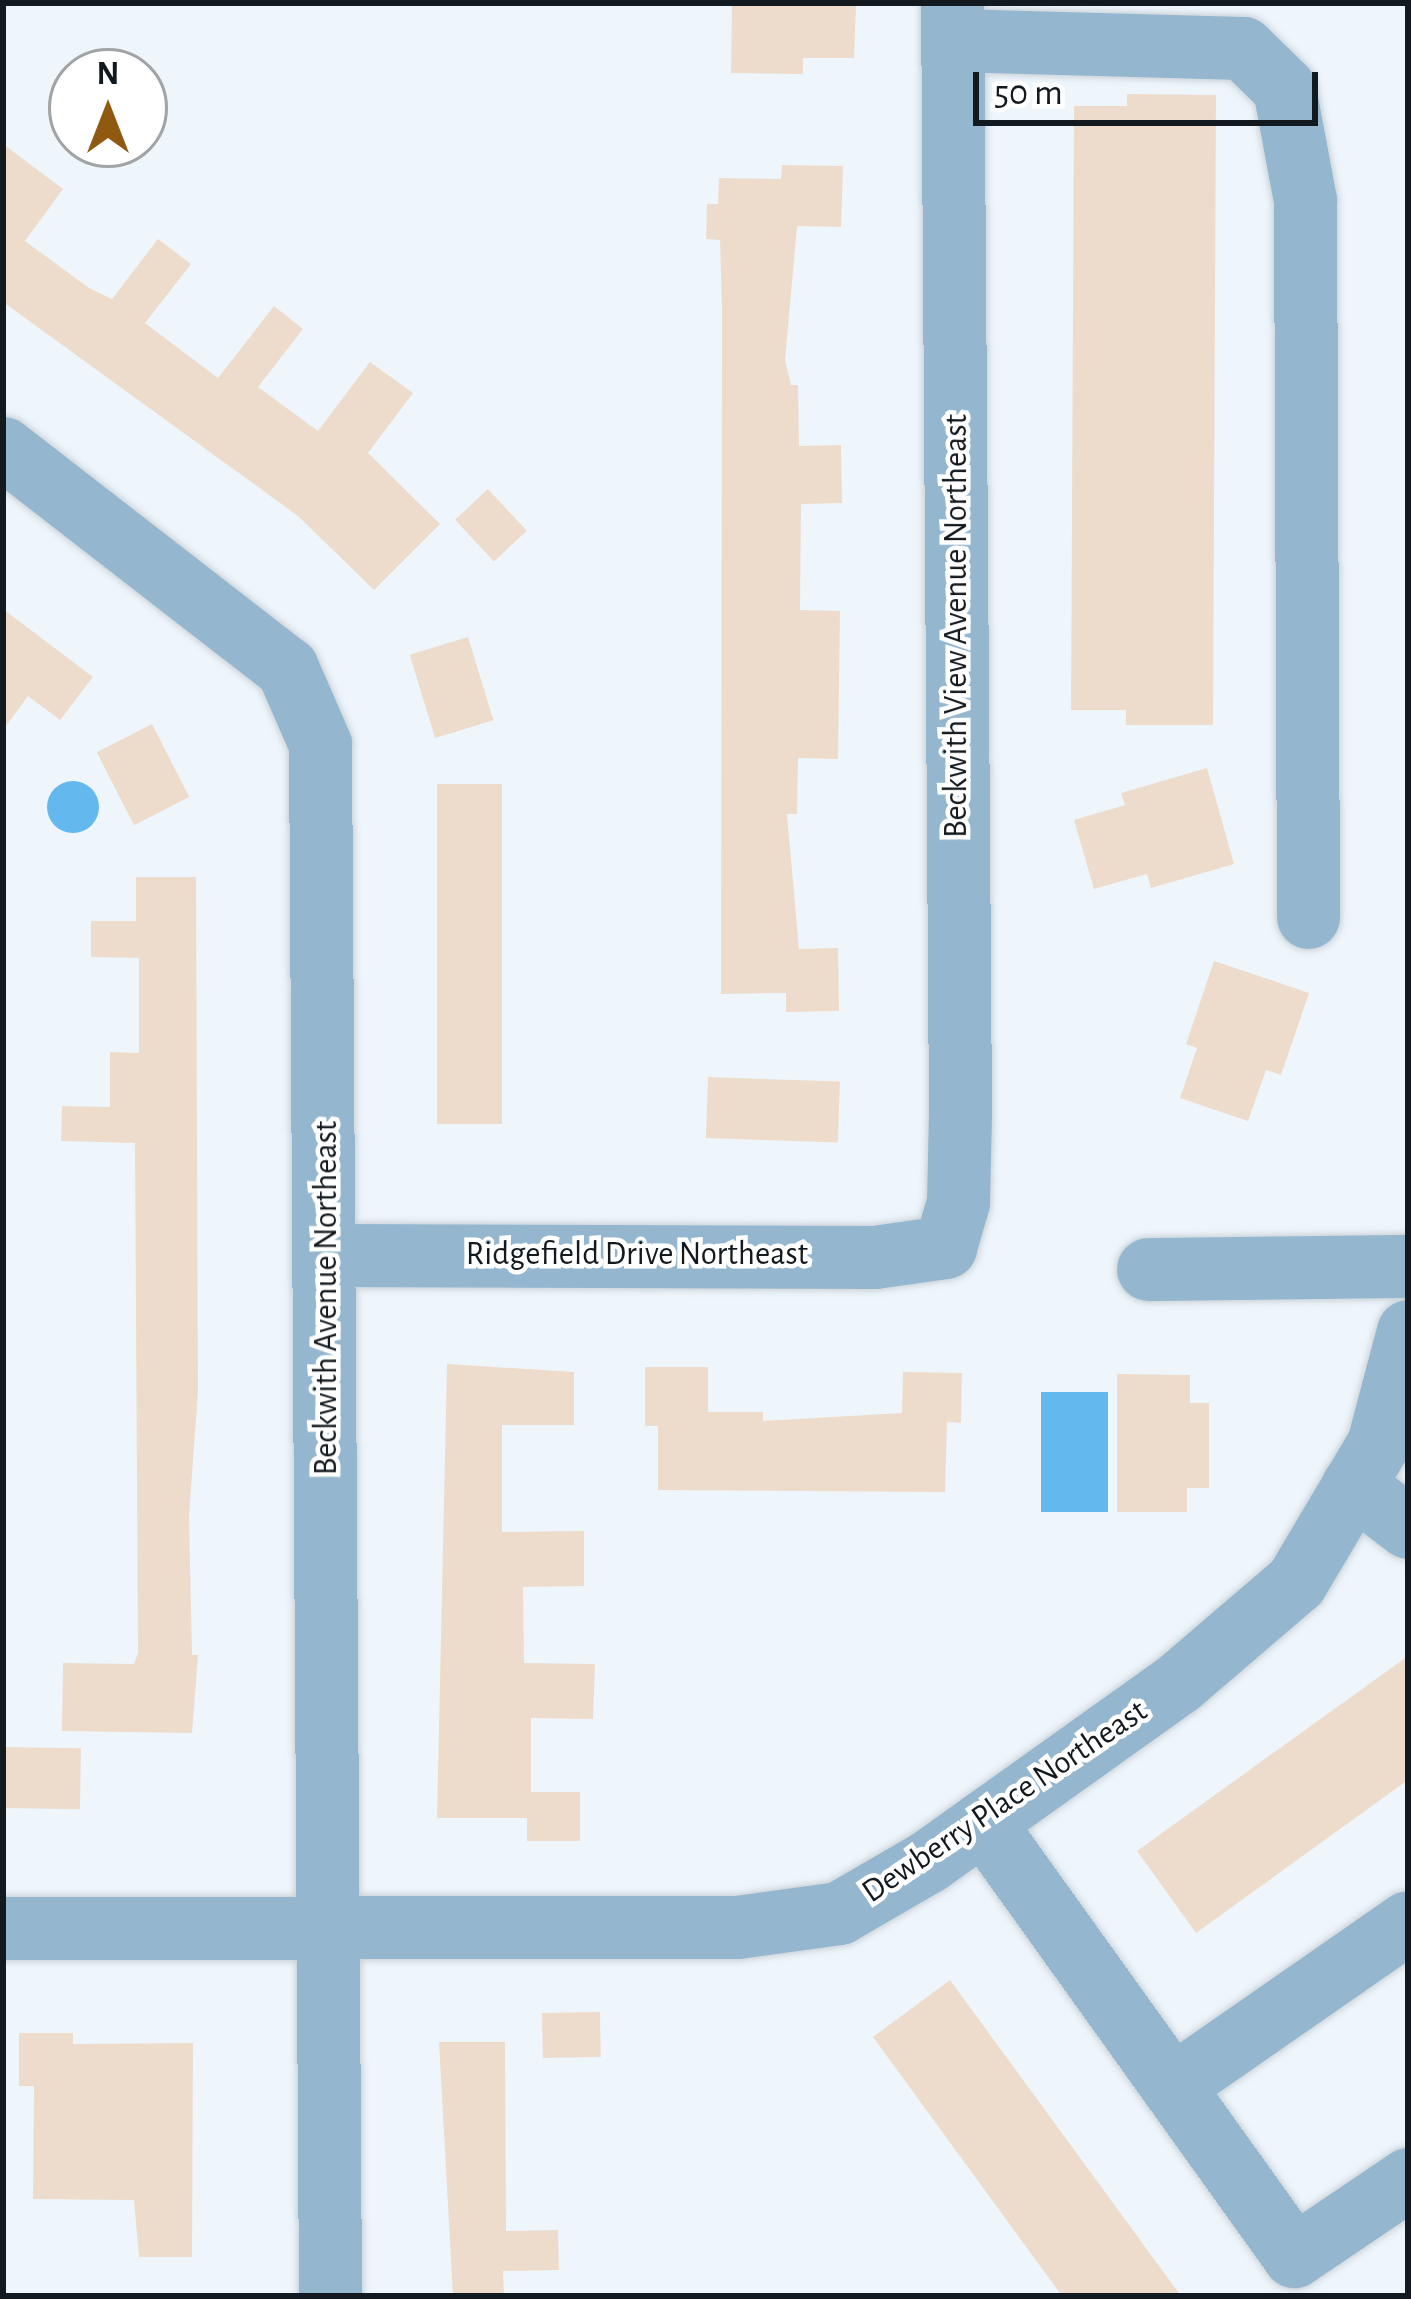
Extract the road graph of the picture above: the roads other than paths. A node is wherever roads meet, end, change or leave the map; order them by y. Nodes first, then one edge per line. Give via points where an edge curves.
1 (952, 21) edge
2 (3, 448) edge
3 (1308, 917) dead end
4 (945, 1247) joint
5 (327, 1255) junction
6 (1408, 1266) edge
7 (1148, 1269) dead end
8 (1408, 1331) edge
9 (1353, 1486) junction
10 (1408, 1527) edge
11 (983, 1822) junction
12 (1408, 1922) edge
13 (325, 1927) junction
14 (3, 1928) edge
15 (1172, 2086) junction
16 (1408, 2179) edge
17 (330, 2296) edge

1 - 3 street via 1243,48 1284,88 1305,200
1 - 4 street, Beckwith View Avenue Northeast via 960,1112 958,1202
2 - 5 street, Beckwith Avenue Northeast via 246,631 298,683 316,724 324,791
4 - 5 street, Ridgefield Drive Northeast via 874,1257
5 - 13 street, Beckwith Avenue Northeast
6 - 7 street
8 - 9 street, Dewberry Place Northeast via 1378,1444
9 - 10 street
9 - 11 street, Dewberry Place Northeast via 1296,1582 1178,1682
11 - 13 street, Dewberry Place Northeast via 839,1913 737,1927
11 - 15 street
12 - 15 street
13 - 14 street, Dewberry Place Northeast
13 - 17 street, Beckwith Avenue Northeast
15 - 16 street via 1294,2256

